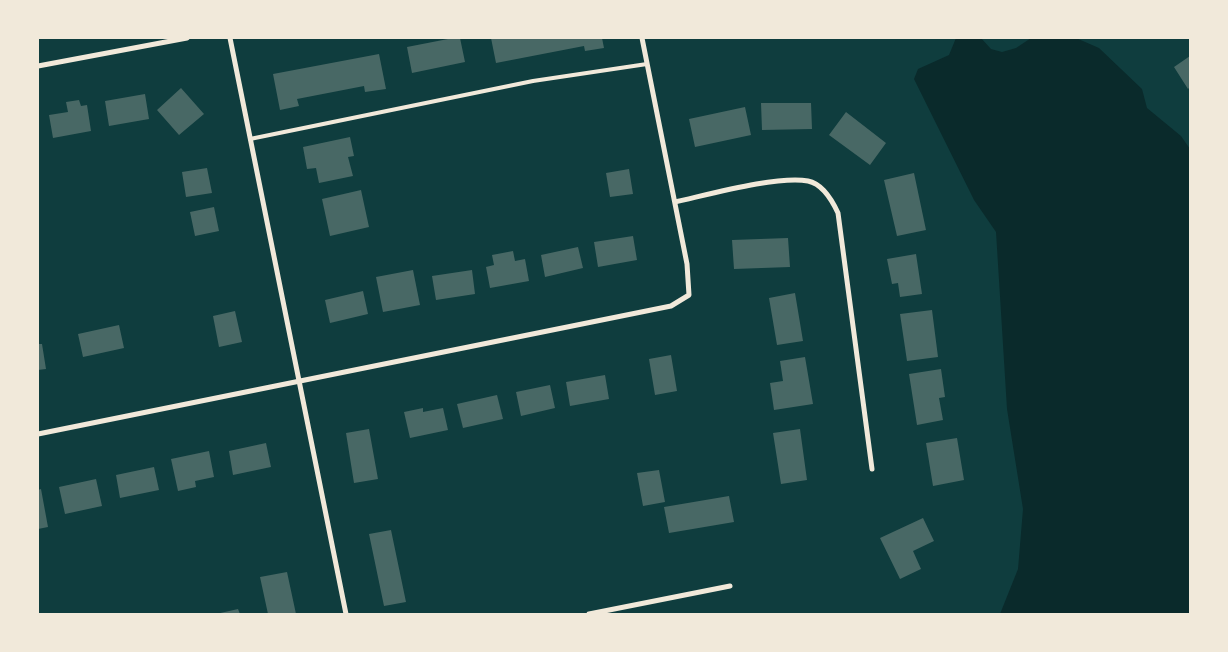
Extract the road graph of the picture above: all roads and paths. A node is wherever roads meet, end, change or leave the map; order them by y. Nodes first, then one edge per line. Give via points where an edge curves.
1 (187, 38) edge
2 (230, 38) edge
3 (642, 38) edge
4 (647, 64) junction
5 (38, 66) edge
6 (250, 139) junction
7 (675, 202) junction
8 (299, 382) junction
9 (38, 434) edge
10 (872, 469) dead end
11 (730, 586) dead end
12 (346, 614) edge
13 (589, 614) edge

1 - 5 street
2 - 6 street
3 - 4 street
4 - 6 lane via 533,81
4 - 7 street
6 - 8 street
7 - 8 street via 687,264 689,295 671,306
7 - 10 street via 780,181 809,181 830,195 838,213
8 - 9 street
8 - 12 street
11 - 13 street

